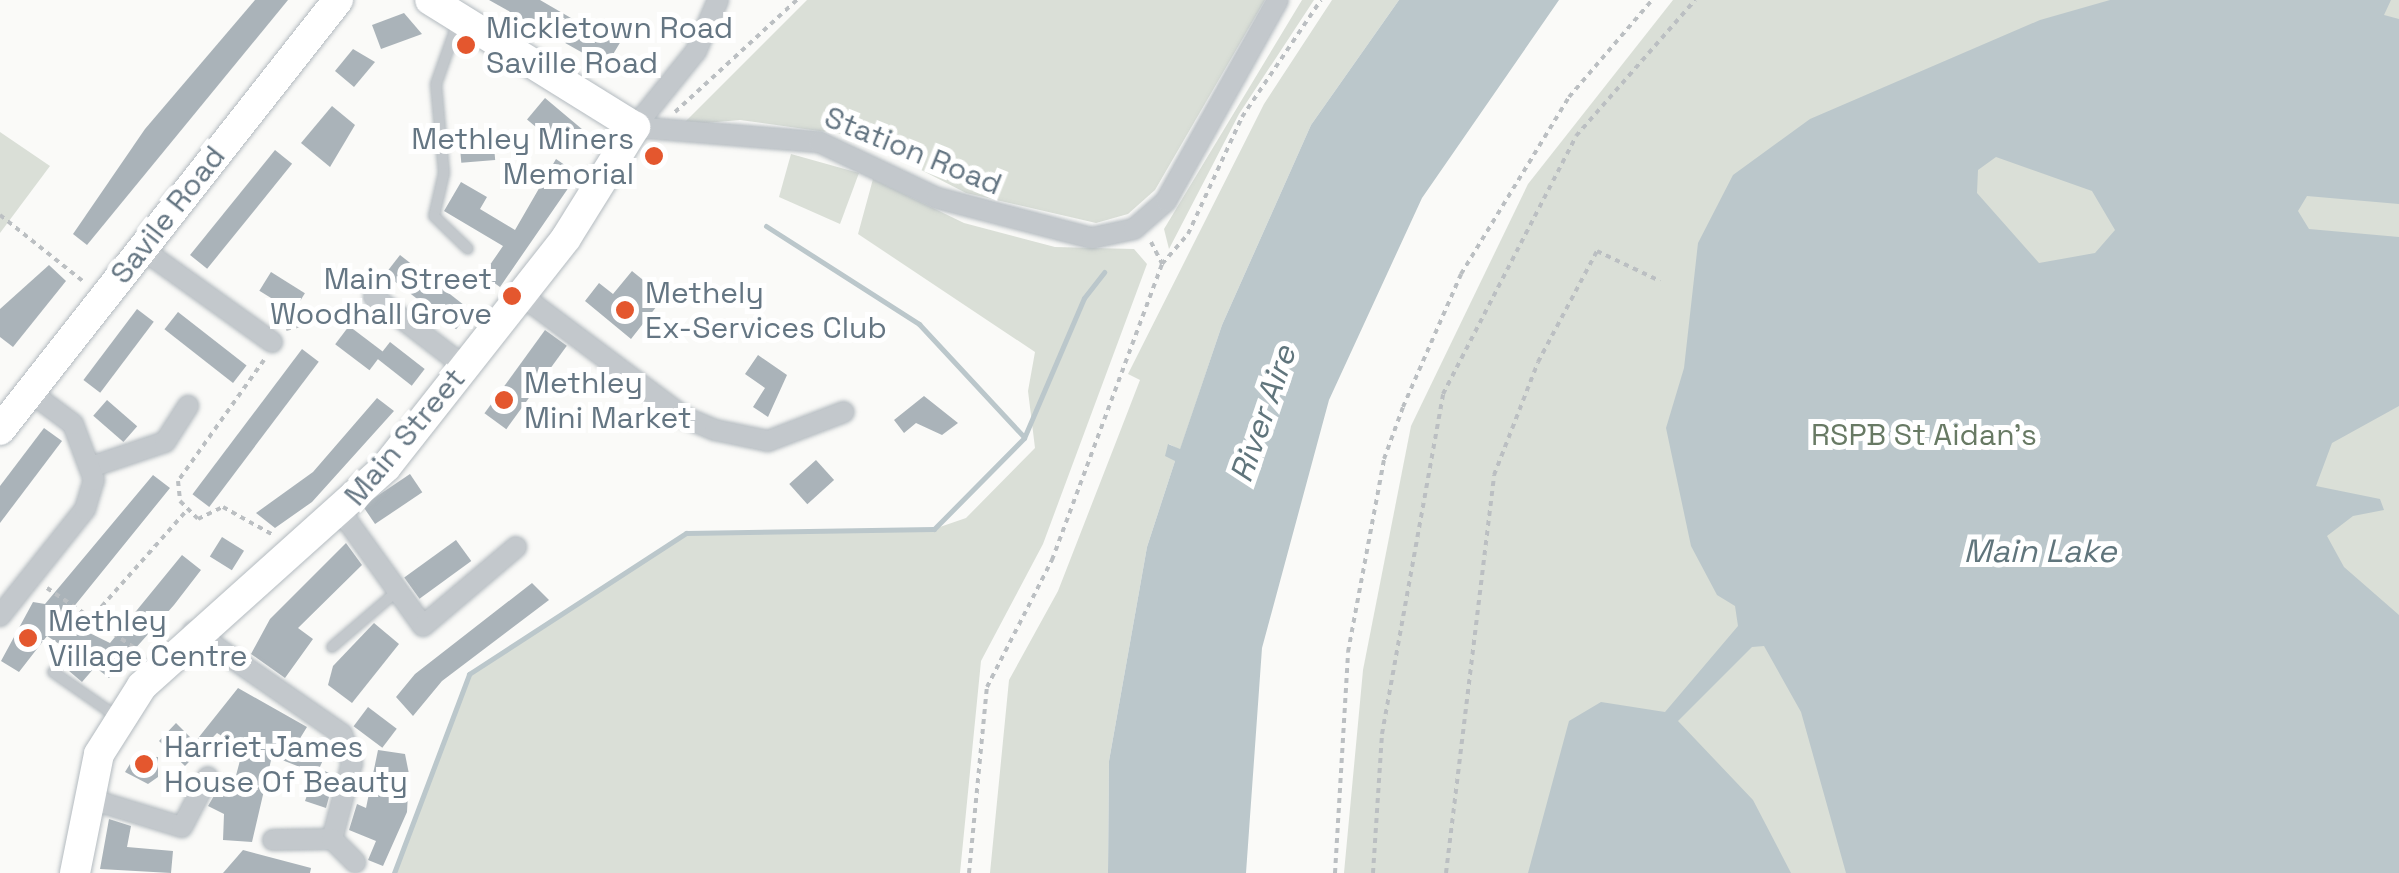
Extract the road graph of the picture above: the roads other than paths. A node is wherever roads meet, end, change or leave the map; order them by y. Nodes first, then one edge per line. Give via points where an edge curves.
1 (338, 0) edge
2 (430, 0) edge
3 (718, 0) edge
4 (1278, 0) edge
5 (461, 17) junction
6 (634, 127) junction
7 (142, 249) junction
8 (468, 249) dead end
9 (521, 295) junction
10 (374, 297) road end
11 (272, 342) road end
12 (464, 367) junction
13 (30, 392) junction
14 (188, 406) dead end
15 (844, 412) dead end
16 (0, 430) edge
17 (91, 467) junction
18 (341, 512) junction
19 (516, 547) dead end
20 (395, 592) junction
21 (0, 616) edge
22 (193, 631) junction
23 (332, 647) dead end
24 (53, 672) dead end
25 (120, 718) junction
26 (208, 777) dead end
27 (88, 798) junction
28 (332, 839) junction
29 (273, 840) dead end
30 (355, 862) dead end
31 (76, 873) edge

1 - 7 street, Savile Road
2 - 5 street
3 - 6 street via 696,52
4 - 6 street, Station Road via 1166,200 1142,224 1106,237 1054,232 937,198 819,142 669,135
5 - 6 street
5 - 8 lane via 436,84 444,172 434,216
6 - 9 street, Main Street
7 - 11 street
7 - 13 street, Savile Road
9 - 12 street, Main Street
9 - 15 street via 684,417 715,430 768,441
10 - 12 street
12 - 18 street, Main Street
13 - 16 street, Savile Road
13 - 17 street via 73,424
14 - 17 street via 165,442
17 - 21 street via 85,508
18 - 20 street via 379,556
18 - 22 street, Main Street
19 - 20 street via 423,626
20 - 23 lane
22 - 25 street, Main Street
22 - 28 street via 342,734 352,763
24 - 25 lane
25 - 27 street, Main Street
26 - 27 street via 182,826
27 - 31 street, Main Street
28 - 29 street
28 - 30 street

